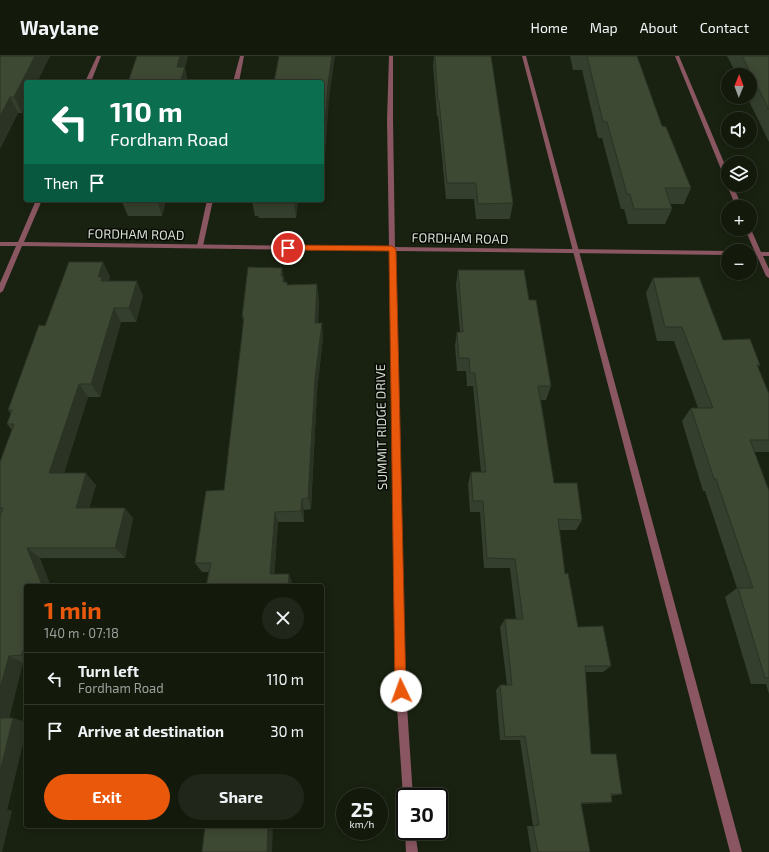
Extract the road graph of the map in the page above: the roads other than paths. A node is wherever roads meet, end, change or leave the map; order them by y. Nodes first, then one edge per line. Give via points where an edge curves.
1 (99, 56) edge
2 (242, 56) edge
3 (391, 56) edge
4 (524, 56) edge
5 (678, 56) edge
6 (89, 80) edge
7 (236, 80) edge
8 (721, 162) edge
9 (38, 202) edge
10 (210, 202) edge
11 (751, 236) edge
12 (0, 244) edge
13 (20, 244) junction
14 (200, 246) junction
15 (392, 249) junction
16 (575, 252) junction
17 (721, 253) edge
18 (758, 254) junction
19 (769, 254) edge
20 (769, 276) edge
21 (0, 291) edge
22 (407, 788) edge
23 (411, 840) edge
24 (412, 852) edge
25 (736, 852) edge

1 - 6 street
2 - 7 street
3 - 15 street, SUMMIT RIDGE DRIVE
4 - 16 street
5 - 8 street
9 - 13 street
10 - 14 street
11 - 18 street
12 - 13 street, FORDHAM ROAD
13 - 14 street, FORDHAM ROAD
13 - 21 street
14 - 15 street, FORDHAM ROAD
15 - 16 street, FORDHAM ROAD
15 - 22 street, SUMMIT RIDGE DRIVE via 400,676
16 - 17 street, FORDHAM ROAD
16 - 25 street
18 - 19 street
18 - 20 street
23 - 24 street

